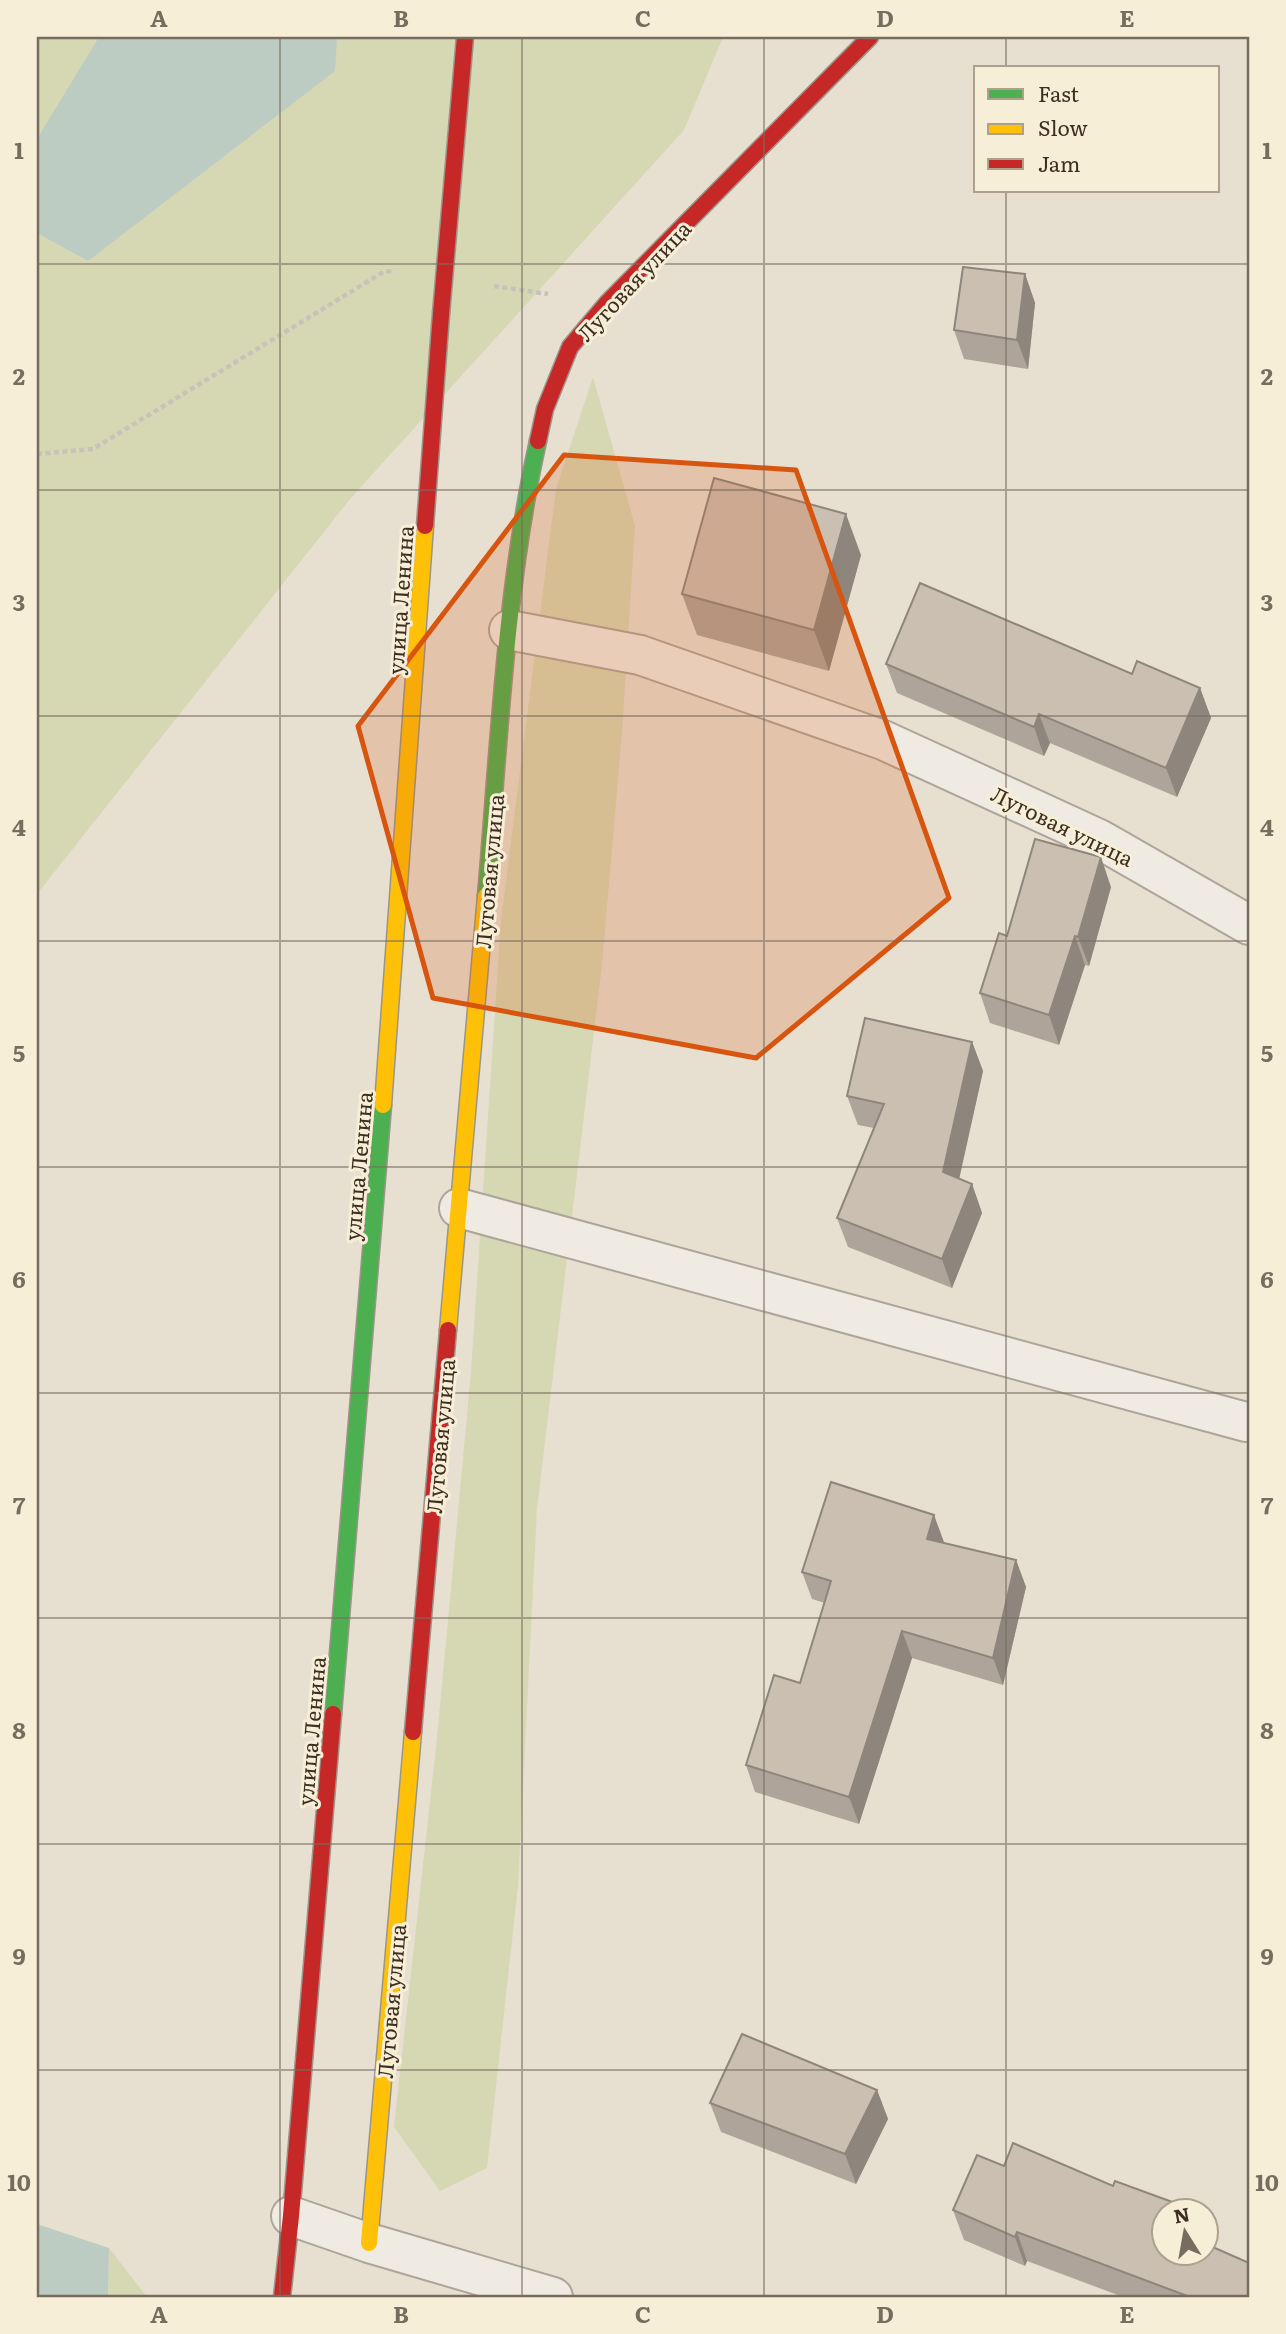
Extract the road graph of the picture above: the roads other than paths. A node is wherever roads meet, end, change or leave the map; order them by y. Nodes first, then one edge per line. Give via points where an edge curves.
1 (465, 37) edge
2 (870, 37) edge
3 (509, 630) junction
4 (1249, 925) edge
5 (459, 1209) junction
6 (1246, 1422) dead end
7 (291, 2216) junction
8 (369, 2243) junction
9 (282, 2297) edge
10 (553, 2297) edge

1 - 7 street, улица Ленина, bridge
2 - 3 street, Луговая улица via 608,302 570,347 545,409 525,500
3 - 4 street, Луговая улица via 640,656 883,740 1099,839
3 - 5 street, Луговая улица
5 - 6 street
5 - 8 street, Луговая улица
7 - 8 street
7 - 9 street, улица Ленина
8 - 10 street

